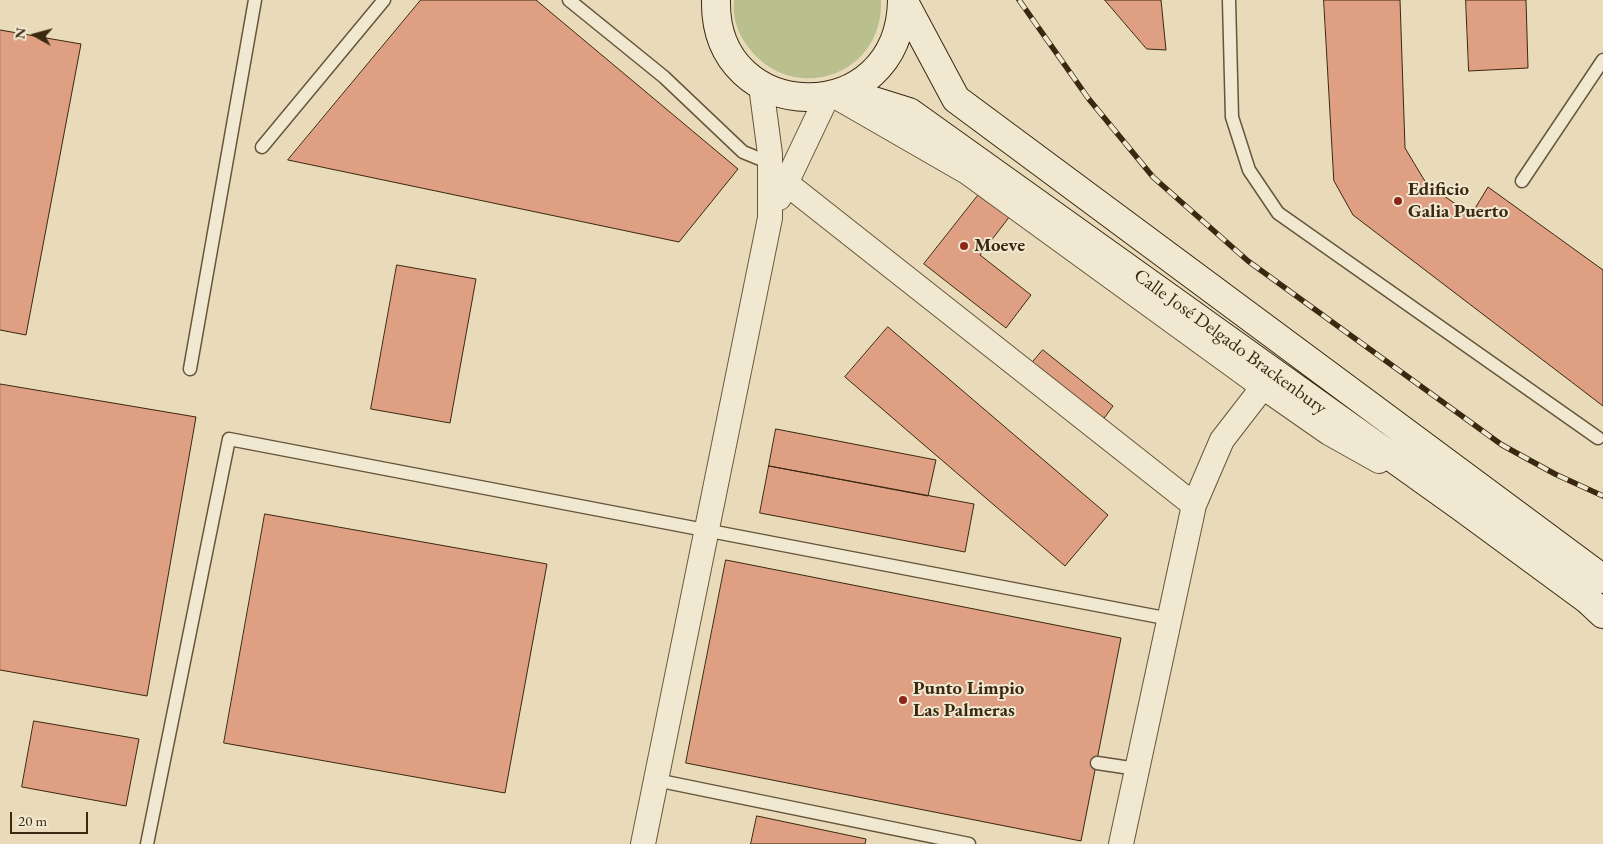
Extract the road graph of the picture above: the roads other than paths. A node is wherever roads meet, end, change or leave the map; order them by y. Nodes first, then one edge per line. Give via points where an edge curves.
1 (254, 0) edge
2 (384, 0) edge
3 (569, 0) edge
4 (701, 0) edge
5 (902, 0) edge
6 (1229, 0) edge
7 (716, 11) edge
8 (1603, 60) edge
9 (761, 86) junction
10 (835, 95) junction
11 (262, 147) dead end
12 (770, 163) junction
13 (1522, 181) dead end
14 (786, 183) junction
15 (770, 218) junction
16 (190, 369) dead end
17 (1263, 387) junction
18 (1598, 438) dead end
19 (1194, 505) junction
20 (1463, 508) junction
21 (707, 531) junction
22 (1603, 579) edge
23 (1603, 614) edge
24 (1170, 619) junction
25 (1097, 762) dead end
26 (1137, 769) junction
27 (656, 780) junction
28 (147, 844) edge
29 (643, 844) edge
30 (969, 844) edge
31 (1121, 844) edge

1 - 16 lane
2 - 11 lane
3 - 12 lane via 664,77 743,152
4 - 7 street
5 - 10 main road via 898,32 892,48 872,74
5 - 22 main road, Calle José Delgado Brackenbury via 956,99
6 - 18 lane via 1232,117 1248,170 1278,213
7 - 9 main road via 723,42 733,59
8 - 13 lane
9 - 10 main road via 782,95 804,99
9 - 12 street
10 - 14 street
10 - 17 street via 967,172
10 - 20 main road, Calle José Delgado Brackenbury via 909,112
12 - 15 street
14 - 15 street
14 - 19 street
15 - 21 street
17 - 19 street via 1222,440
17 - 20 street via 1329,433
19 - 24 street
20 - 23 main road, Calle José Delgado Brackenbury
21 - 24 lane
21 - 27 street
21 - 28 lane via 229,439
24 - 26 street
25 - 26 lane
26 - 31 street
27 - 29 street
27 - 30 lane

